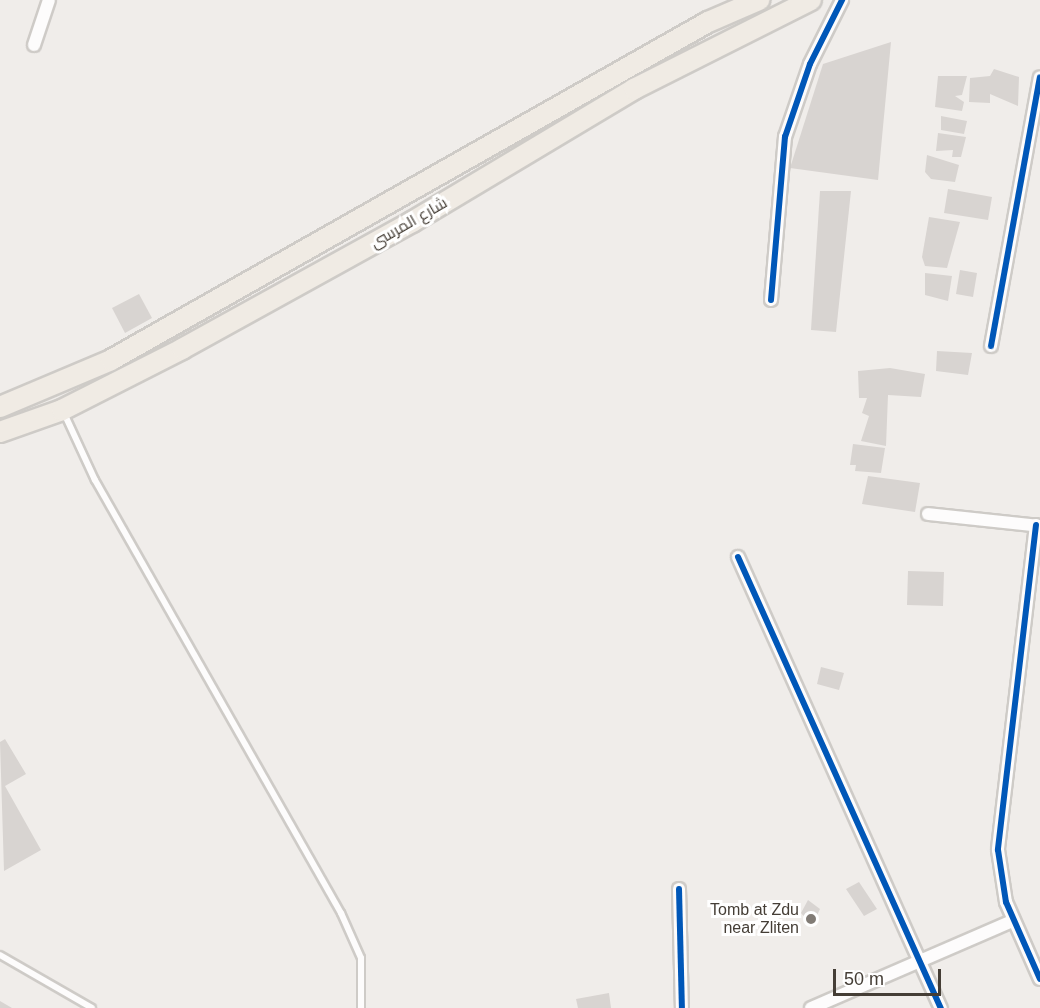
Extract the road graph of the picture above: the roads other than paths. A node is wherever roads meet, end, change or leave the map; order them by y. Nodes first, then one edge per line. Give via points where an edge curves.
1 (49, 0) edge
2 (759, 0) edge
3 (811, 0) edge
4 (842, 0) edge
5 (34, 45) dead end
6 (1040, 77) edge
7 (771, 300) dead end
8 (991, 346) dead end
9 (0, 410) edge
10 (62, 410) junction
11 (8, 431) edge
12 (928, 514) dead end
13 (1038, 525) edge
14 (738, 557) dead end
15 (679, 890) dead end
16 (1012, 921) junction
17 (0, 955) edge
18 (919, 959) junction
19 (1040, 979) edge
20 (92, 1008) edge
21 (361, 1008) edge
22 (682, 1008) edge
23 (811, 1008) edge
24 (941, 1008) edge

1 - 5 street
2 - 9 main road, شارع المرسى via 708,22 121,355
3 - 10 main road, شارع المرسى via 634,90 412,222
4 - 7 street via 810,64 785,137
6 - 8 street
9 - 11 main road
10 - 11 main road, شارع المرسى
10 - 21 lane via 100,490 341,913 361,958
12 - 13 street
13 - 16 street via 998,850
14 - 18 street
15 - 22 street
16 - 18 street
16 - 19 street
17 - 20 lane
18 - 23 street
18 - 24 street

